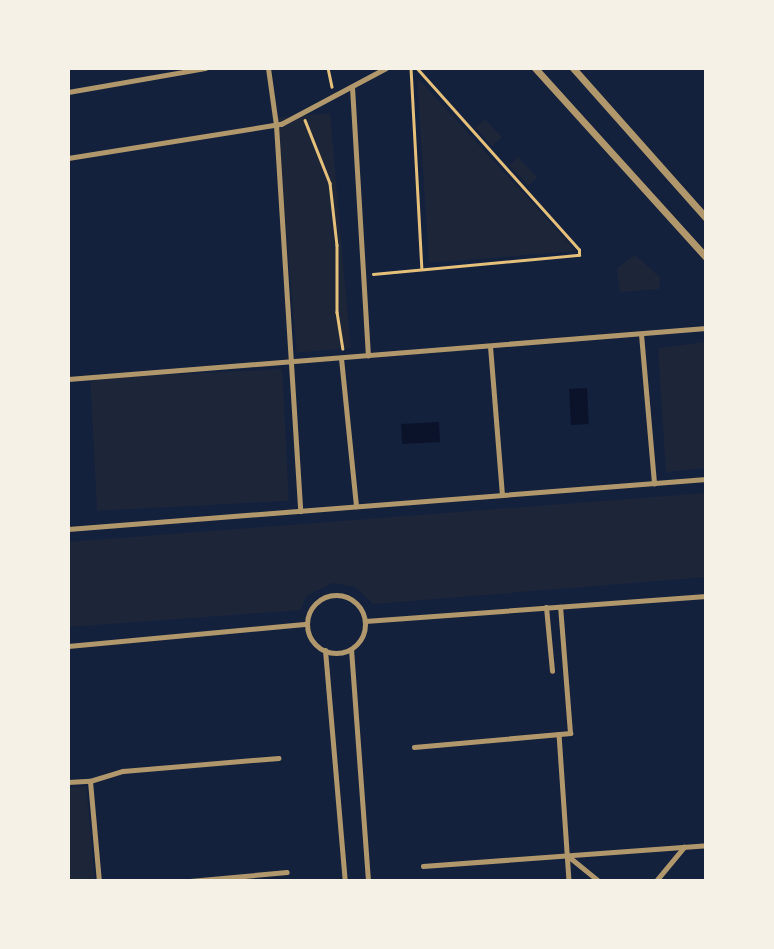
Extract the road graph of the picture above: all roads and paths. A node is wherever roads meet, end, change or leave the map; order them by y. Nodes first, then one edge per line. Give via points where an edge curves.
1 (205, 68) edge
2 (268, 68) edge
3 (328, 68) edge
4 (386, 68) edge
5 (411, 68) edge
6 (416, 68) edge
7 (535, 68) edge
8 (573, 68) edge
9 (352, 87) junction
10 (68, 92) edge
11 (334, 97) junction
12 (302, 114) junction
13 (276, 125) junction
14 (68, 158) edge
15 (706, 218) edge
16 (706, 257) edge
17 (422, 269) junction
18 (363, 274) junction
19 (706, 327) edge
20 (641, 334) junction
21 (490, 346) junction
22 (368, 356) junction
23 (343, 358) junction
24 (290, 362) junction
25 (68, 379) edge
26 (706, 479) edge
27 (654, 483) junction
28 (502, 495) junction
29 (356, 506) junction
30 (300, 511) junction
31 (68, 529) edge
32 (706, 596) edge
33 (547, 607) junction
34 (560, 607) junction
35 (365, 621) junction
36 (307, 624) junction
37 (68, 646) edge
38 (351, 649) junction
39 (325, 650) junction
40 (552, 671) dead end
41 (559, 734) junction
42 (414, 747) dead end
43 (278, 758) dead end
44 (90, 781) junction
45 (68, 782) edge
46 (706, 845) edge
47 (685, 846) junction
48 (567, 854) junction
49 (423, 866) dead end
50 (287, 872) dead end
51 (99, 881) edge
52 (190, 881) edge
53 (345, 881) edge
54 (368, 881) edge
55 (569, 881) edge
56 (599, 881) edge
57 (656, 881) edge

1 - 10 street
2 - 13 street
3 - 11 path
4 - 9 street
5 - 17 path
6 - 17 path via 579,250 579,255
7 - 16 street
8 - 15 street
9 - 11 street
9 - 18 street
11 - 12 street
12 - 13 street
12 - 23 path via 330,183
13 - 14 street
13 - 24 street
17 - 18 path
18 - 22 street
19 - 20 street
20 - 21 street
20 - 27 street
21 - 22 street
21 - 28 street
22 - 23 street
23 - 24 street
23 - 29 street
24 - 25 street
24 - 30 street
26 - 27 street
27 - 28 street
28 - 29 street
29 - 30 street
30 - 31 street
32 - 34 street
33 - 34 street
33 - 35 street
33 - 40 street
34 - 41 street via 570,733
35 - 36 street via 356,603 338,595 324,597 314,606
35 - 38 street via 364,634
36 - 37 street
36 - 39 street via 311,637
38 - 39 street
38 - 54 street
39 - 53 street
41 - 42 street
41 - 48 street
43 - 44 street via 123,771
44 - 45 street
44 - 51 street
46 - 47 street
47 - 48 street
47 - 57 street
48 - 49 street
48 - 55 street
48 - 56 street
50 - 52 street

